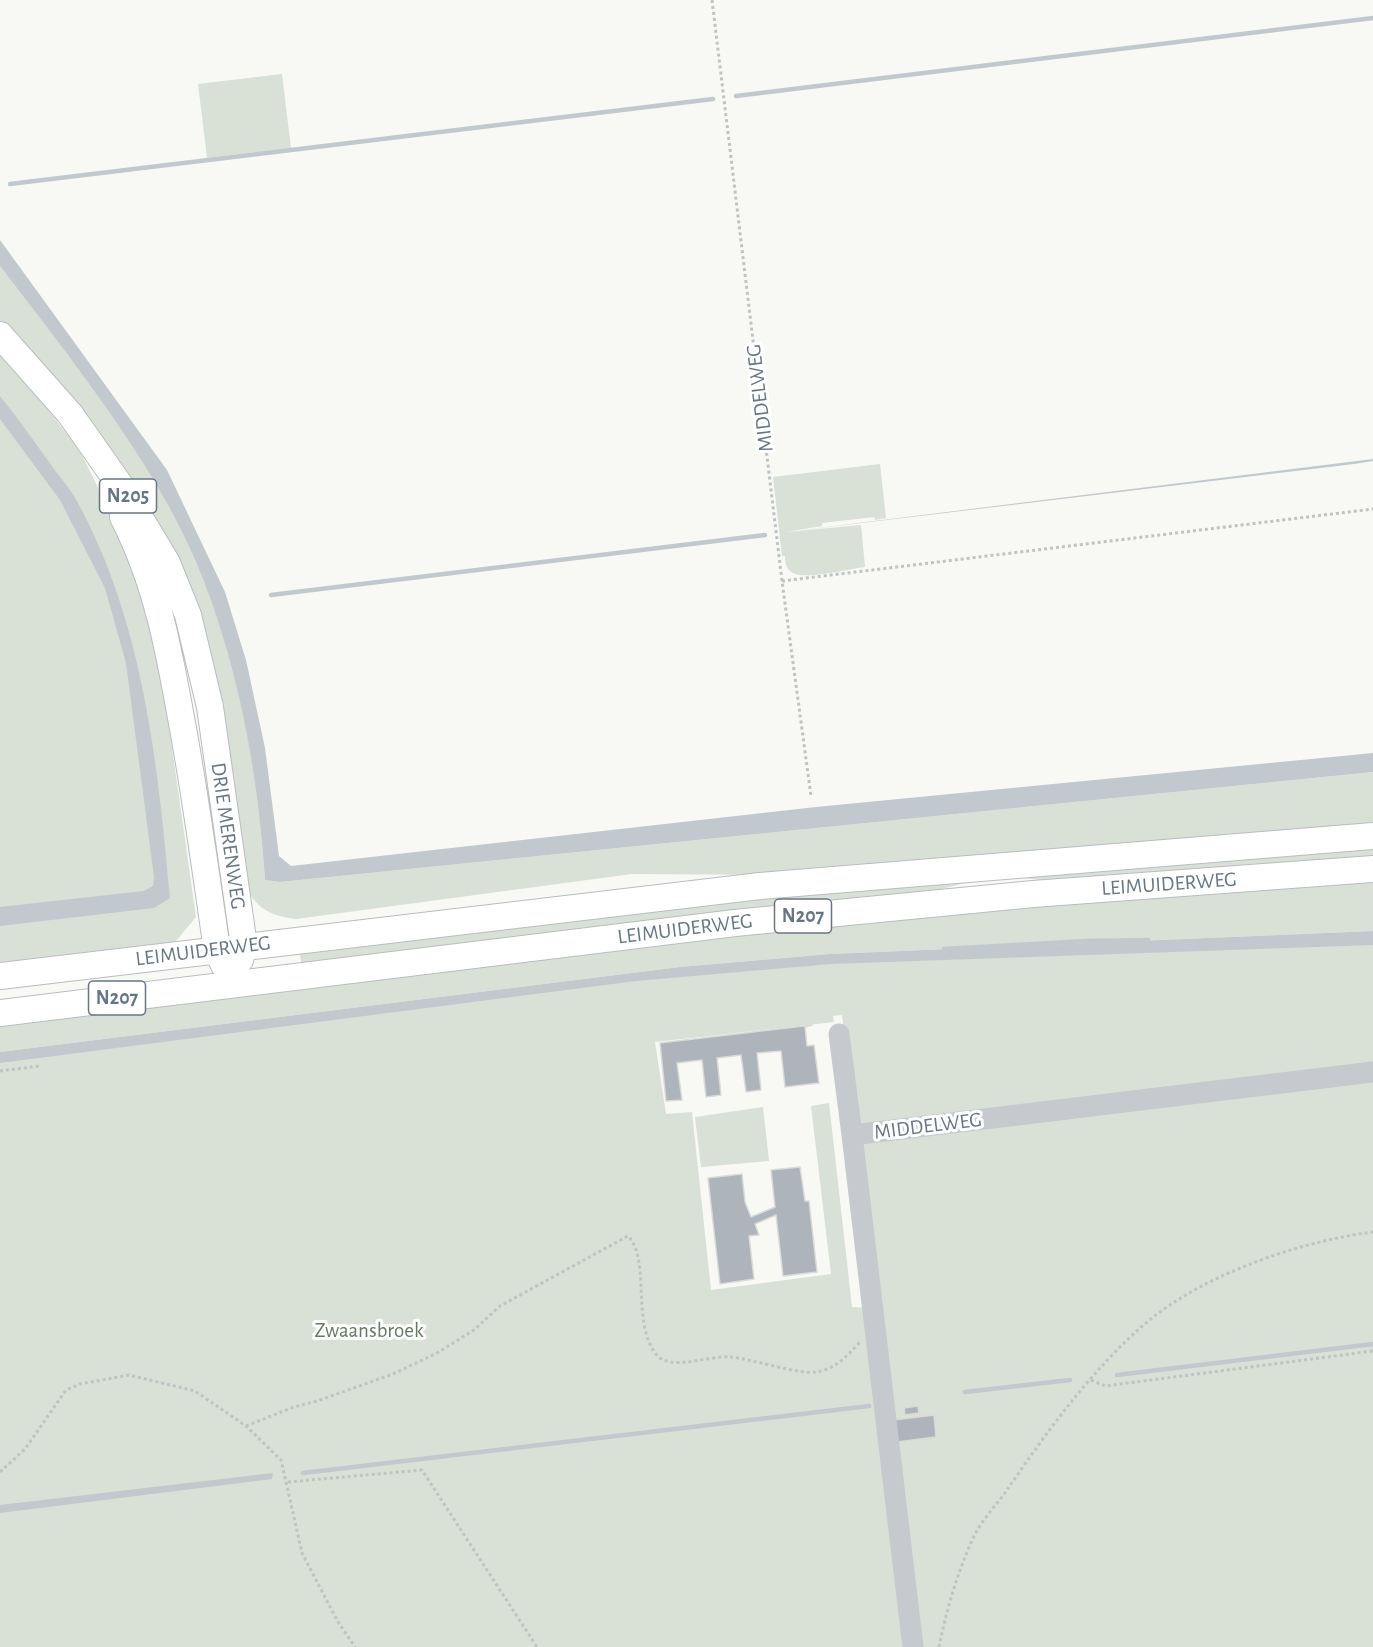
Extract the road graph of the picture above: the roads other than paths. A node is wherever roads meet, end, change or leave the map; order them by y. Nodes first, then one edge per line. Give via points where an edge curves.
1 (0, 335) edge
2 (18, 357) junction
3 (1373, 836) edge
4 (1373, 869) edge
5 (244, 946) junction
6 (217, 950) junction
7 (0, 976) edge
8 (234, 984) junction
9 (0, 1013) edge
10 (840, 1034) dead end
11 (1373, 1072) edge
12 (852, 1135) junction
13 (913, 1647) edge

1 - 2 main road, DRIE MERENWEG / N205
2 - 5 main road, DRIE MERENWEG / N205 via 70,414 122,488 167,563 188,615 210,707
2 - 6 main road, DRIE MERENWEG / N205 via 95,467 137,545 154,590 188,757
3 - 5 main road, LEIMUIDERWEG / N207 via 760,886
4 - 8 main road, LEIMUIDERWEG / N207 via 1033,894 735,923
5 - 6 main road, LEIMUIDERWEG / N207
5 - 8 main road, DRIE MERENWEG / N205
6 - 7 main road, LEIMUIDERWEG / N207
6 - 8 main road, DRIE MERENWEG / N205
8 - 9 main road, LEIMUIDERWEG / N207
10 - 12 lane
11 - 12 lane, MIDDELWEG
12 - 13 lane, MIDDELWEG

